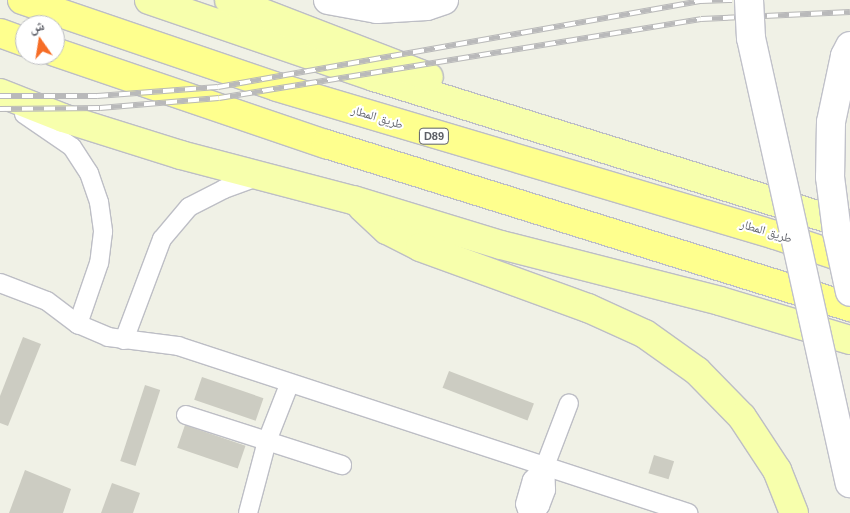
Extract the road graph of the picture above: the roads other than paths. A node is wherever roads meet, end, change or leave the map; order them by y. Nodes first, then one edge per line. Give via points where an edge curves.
1 (22, 0) edge
2 (149, 0) edge
3 (229, 0) edge
4 (328, 0) edge
5 (444, 0) edge
6 (749, 0) edge
7 (0, 33) edge
8 (15, 38) edge
9 (850, 46) edge
10 (65, 55) edge
11 (0, 93) edge
12 (0, 100) edge
13 (535, 125) junction
14 (260, 175) junction
15 (353, 200) junction
16 (850, 225) edge
17 (850, 260) edge
18 (0, 283) edge
19 (850, 292) edge
20 (850, 306) edge
21 (78, 324) junction
22 (124, 340) junction
23 (850, 340) edge
24 (290, 385) junction
25 (568, 403) dead end
26 (186, 415) dead end
27 (267, 441) junction
28 (342, 465) dead end
29 (546, 466) junction
30 (850, 484) edge
31 (248, 513) edge
32 (528, 513) edge
33 (534, 513) edge
34 (688, 513) edge
35 (794, 513) edge

1 - 17 highway, طريق المطار / D89 via 277,87
2 - 13 main road via 374,77
3 - 13 main road via 480,98
4 - 5 main road via 377,9 427,6
6 - 30 main road, bridge via 751,38
7 - 8 highway
9 - 19 main road, bridge via 831,122 830,176 837,232
10 - 20 highway via 336,147
11 - 14 main road via 63,118 154,147
12 - 21 lane via 46,126 72,146 88,173 99,202 103,232 100,263
13 - 16 main road
14 - 15 main road
14 - 22 lane via 189,207 162,239
15 - 23 main road via 501,245 720,301
15 - 35 main road via 387,230 420,247 588,308 645,334 698,371 742,417 777,470
18 - 21 lane via 47,302
21 - 22 lane
22 - 24 lane via 178,346
24 - 27 lane
24 - 29 lane
25 - 29 lane
26 - 27 lane
27 - 28 lane
27 - 31 lane
29 - 32 lane via 532,480 525,504
29 - 33 lane via 546,490
29 - 34 lane

